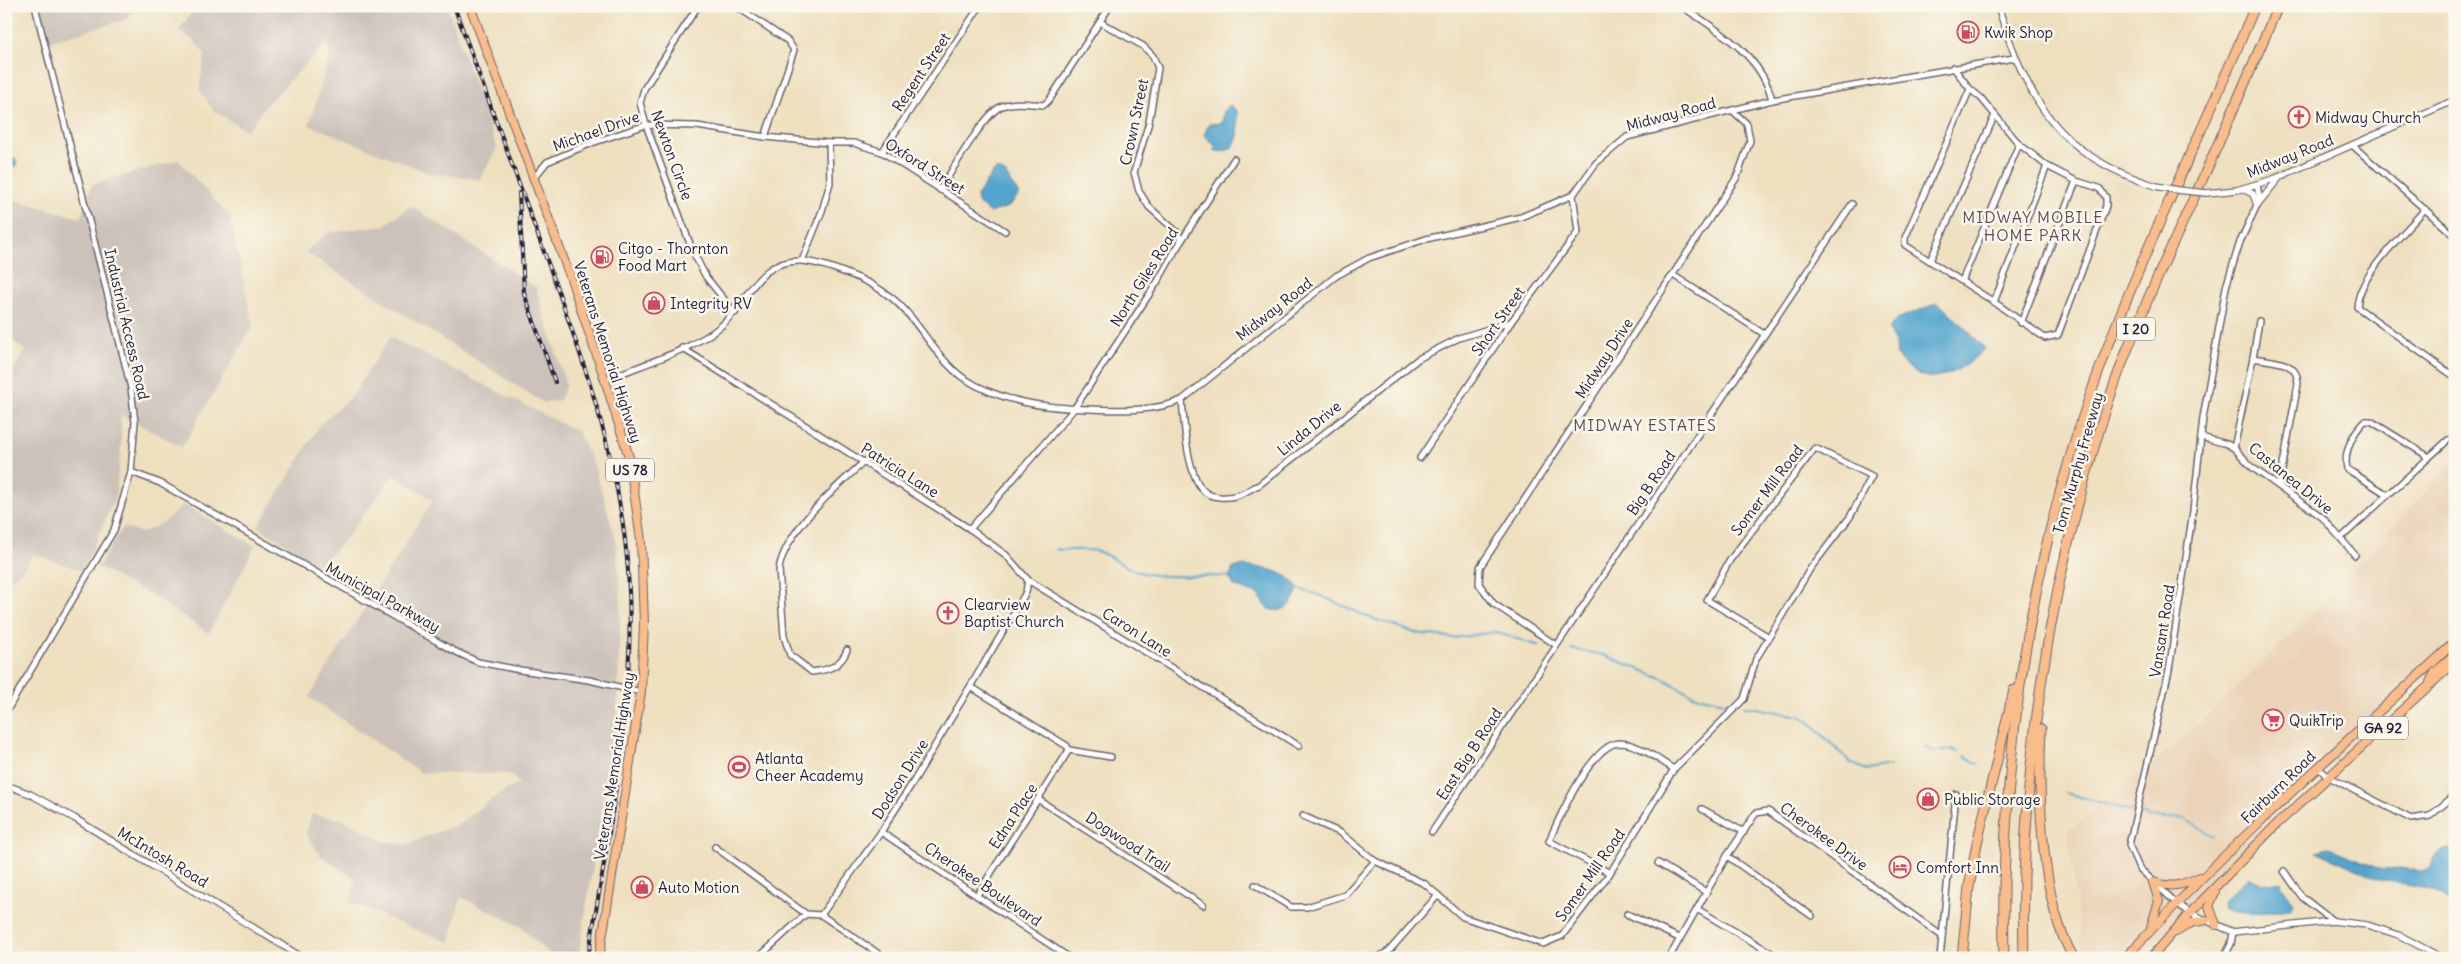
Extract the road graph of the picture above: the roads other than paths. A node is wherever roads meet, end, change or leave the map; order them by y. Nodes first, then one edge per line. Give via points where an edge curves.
1 (35, 6) edge
2 (470, 6) edge
3 (698, 6) edge
4 (736, 6) edge
5 (980, 6) edge
6 (1110, 6) edge
7 (1681, 6) edge
8 (1998, 6) edge
9 (2255, 6) edge
10 (2278, 6) edge
11 (1100, 22) junction
12 (2014, 58) junction
13 (1953, 67) junction
14 (1970, 89) junction
15 (1772, 100) junction
16 (2455, 100) edge
17 (1733, 110) junction
18 (1994, 117) junction
19 (646, 125) junction
20 (765, 137) junction
21 (829, 144) junction
22 (2019, 144) junction
23 (2352, 145) junction
24 (882, 152) junction
25 (1234, 159) dead end
26 (2047, 166) junction
27 (2282, 176) junction
28 (532, 179) junction
29 (2076, 181) junction
30 (2257, 185) junction
31 (2242, 189) junction
32 (940, 190) junction
33 (1573, 195) junction
34 (1852, 204) dead end
35 (2257, 205) junction
36 (2425, 209) junction
37 (1005, 231) dead end
38 (2455, 236) edge
39 (1182, 241) junction
40 (802, 261) junction
41 (1930, 261) junction
42 (1673, 275) junction
43 (1962, 281) junction
44 (1994, 302) junction
45 (735, 313) junction
46 (2259, 321) dead end
47 (1510, 322) junction
48 (2021, 323) junction
49 (1764, 334) junction
50 (682, 348) junction
51 (2253, 358) junction
52 (2455, 377) edge
53 (605, 380) junction
54 (1182, 400) junction
55 (1074, 409) junction
56 (2201, 437) junction
57 (2448, 440) dead end
58 (2234, 448) junction
59 (2429, 457) junction
60 (1420, 458) dead end
61 (865, 461) junction
62 (131, 472) junction
63 (2278, 486) junction
64 (2388, 495) junction
65 (970, 529) junction
66 (2341, 538) junction
67 (2355, 555) dead end
68 (1028, 580) junction
69 (1769, 637) junction
70 (2455, 642) edge
71 (1556, 645) junction
72 (847, 650) dead end
73 (2455, 654) edge
74 (2024, 656) junction
75 (2455, 662) edge
76 (2044, 668) junction
77 (971, 687) junction
78 (2426, 688) junction
79 (1527, 689) joint
80 (641, 692) junction
81 (6, 712) edge
82 (1299, 746) dead end
83 (1069, 750) junction
84 (1111, 758) dead end
85 (2318, 768) junction
86 (1674, 769) junction
87 (2329, 777) junction
88 (6, 785) edge
89 (1956, 794) dead end
90 (2455, 795) edge
91 (1039, 800) junction
92 (1702, 809) dead end
93 (1303, 816) dead end
94 (882, 832) junction
95 (1432, 832) dead end
96 (1744, 832) junction
97 (715, 847) dead end
98 (1727, 856) junction
99 (1375, 861) junction
100 (1658, 863) dead end
101 (2284, 871) dead end
102 (1610, 873) junction
103 (2207, 875) junction
104 (2225, 877) junction
105 (2152, 882) junction
106 (1254, 885) dead end
107 (1706, 892) junction
108 (977, 895) junction
109 (1438, 895) junction
110 (2176, 904) junction
111 (1203, 905) dead end
112 (1697, 909) junction
113 (2190, 913) junction
114 (806, 914) junction
115 (1627, 914) dead end
116 (821, 915) junction
117 (1812, 916) dead end
118 (2206, 920) junction
119 (2333, 920) junction
120 (2216, 925) junction
121 (2150, 932) junction
122 (2233, 932) junction
123 (1942, 936) junction
124 (2170, 936) junction
125 (1679, 938) junction
126 (1773, 954) dead end
127 (303, 958) edge
128 (599, 958) edge
129 (758, 958) edge
130 (885, 958) edge
131 (1070, 958) edge
132 (1377, 958) edge
133 (1669, 958) edge
134 (1940, 958) edge
135 (1962, 958) edge
136 (2004, 958) edge
137 (2024, 958) edge
138 (2074, 958) edge
139 (2125, 958) edge
140 (2151, 958) edge
141 (2224, 958) edge
142 (2442, 958) edge

1 - 62 street, Industrial Access Road via 131,388 135,422
2 - 28 main road, Veterans Memorial Highway / US 78
3 - 19 street, Newton Circle via 644,90 640,103
4 - 20 street via 788,41 794,50
5 - 24 street, Regent Street
6 - 11 street
7 - 15 street via 1720,32 1754,62 1769,86
8 - 12 street, Midway Road
9 - 74 highway, Tom Murphy Freeway / I 20 via 2096,377 2050,529
10 - 76 highway, Tom Murphy Freeway / I 20 via 2158,276 2110,396 2065,558
11 - 32 street via 1050,99 1044,105 1000,106 988,118
11 - 39 street, Crown Street via 1143,46 1153,56 1158,68 1149,122 1134,172 1138,191
12 - 13 street, Midway Road
12 - 31 street, Midway Road, bridge via 2037,102 2071,141 2110,169 2156,186 2188,192
13 - 14 street
13 - 15 street, Midway Road
14 - 18 street
14 - 41 street via 1905,238 1906,245
15 - 17 street, Midway Road
16 - 23 street, Midway Road
17 - 33 street, Midway Road via 1627,137 1596,163
17 - 42 street, Midway Drive via 1747,124 1748,150 1737,177
18 - 22 street
18 - 41 street
19 - 20 street, Michael Drive via 697,126
19 - 28 street, Michael Drive via 547,162
19 - 45 street, Newton Circle via 693,252 706,277
20 - 21 street, Oxford Street
21 - 24 street, Oxford Street via 854,143
21 - 40 street via 830,183
22 - 26 street
22 - 43 street
23 - 27 street, Midway Road
23 - 36 street
24 - 32 street, Oxford Street
25 - 39 street, North Giles Road
26 - 29 street
26 - 44 street
27 - 30 street, Midway Road
27 - 35 street
28 - 53 main road, Veterans Memorial Highway / US 78 via 571,279
29 - 48 street
29 - 48 street via 2100,188 2106,197 2106,206 2066,315 2058,335 2053,338 2045,338
30 - 31 street, Midway Road
30 - 35 street, Vansant Road
31 - 35 street via 2252,194
32 - 37 street, Oxford Street
33 - 47 street, Short Street via 1578,232
33 - 54 street, Midway Road via 1521,217 1426,239 1369,258 1336,276
34 - 49 street, Big B Road
35 - 56 street, Vansant Road via 2240,242 2226,287
36 - 38 street
36 - 52 street via 2376,267 2358,294 2357,307
39 - 55 street, North Giles Road
40 - 45 street, Midway Road via 771,268 758,278
40 - 55 street, Midway Road via 837,269 867,281 893,299 944,360 978,387 998,396 1047,407
41 - 43 street
42 - 49 street
42 - 71 street, Midway Drive via 1480,566 1479,584 1494,604
43 - 44 street
44 - 48 street
45 - 50 street, Midway Road via 700,342
46 - 51 street
47 - 54 street, Linda Drive via 1459,338 1418,359 1259,485 1236,496 1220,497 1206,493 1196,481
47 - 60 street, Short Street
49 - 71 street, Big B Road
50 - 53 street, Midway Road
50 - 61 street, Patricia Lane
51 - 58 street
51 - 63 street via 2292,366 2298,373
53 - 80 main road, Veterans Memorial Highway / US 78 via 628,457 641,540 644,624
54 - 55 street, Midway Road via 1139,409
55 - 65 street
56 - 58 street, Castanea Drive
56 - 105 street, Vansant Road via 2169,670 2129,845 2135,862
57 - 59 street
58 - 63 street, Castanea Drive via 2253,468
59 - 64 street
59 - 64 street via 2372,421 2364,421 2350,442 2345,463 2347,469
61 - 65 street, Patricia Lane
61 - 72 street via 824,499 787,548 779,569 784,636 790,654 812,672 843,661
62 - 80 street, Municipal Parkway via 160,483 478,662
62 - 81 street, Industrial Access Road via 114,530
63 - 66 street, Castanea Drive via 2322,517
64 - 66 street
65 - 68 street, Caron Lane via 1006,555
66 - 67 street, Castanea Drive
68 - 77 street, Dodson Drive via 1019,606
68 - 82 street, Caron Lane
69 - 69 street, Somer Mill Road via 1810,569 1850,517 1872,476 1815,448 1730,560 1707,600
69 - 86 street, Somer Mill Road via 1756,659 1744,699
70 - 85 main road, Fairburn Road / GA 92
71 - 79 street, Big B Road
73 - 78 main road via 2435,672
74 - 135 highway via 1977,843
74 - 136 highway, Tom Murphy Freeway / I 20 via 2010,754 2005,824
75 - 78 main road, Fairburn Road / GA 92
76 - 137 highway, Tom Murphy Freeway / I 20 via 2029,792
76 - 138 highway via 2040,748 2042,814 2054,911 2061,934
77 - 83 street
77 - 94 street, Dodson Drive
78 - 87 main road, Fairburn Road / GA 92
79 - 95 street, East Big B Road
80 - 128 main road, Veterans Memorial Highway / US 78
83 - 84 street
83 - 91 street, Edna Place
85 - 87 street
85 - 103 main road, Fairburn Road / GA 92
86 - 102 street, Somer Mill Road
86 - 102 street via 1633,745 1617,743 1603,749 1567,800 1549,841
87 - 90 street via 2411,819 2430,816
87 - 104 main road, Fairburn Road / GA 92
88 - 127 street, McIntosh Road via 74,818
89 - 123 street
91 - 108 street, Edna Place
91 - 111 street, Dogwood Trail
92 - 96 street
93 - 99 street, Somer Mill Road via 1341,833
94 - 108 street, Cherokee Boulevard
94 - 116 street, Dodson Drive
96 - 98 street, Cherokee Drive
96 - 123 street, Cherokee Drive via 1756,813 1768,811
97 - 114 street
98 - 107 street, Cherokee Drive
98 - 117 street
99 - 106 street via 1345,895 1307,907 1291,907
99 - 109 street, Somer Mill Road via 1425,884
100 - 107 street
101 - 119 street via 2302,897
102 - 109 street, Somer Mill Road via 1562,936 1543,944 1463,917
103 - 105 main road via 2180,886
103 - 110 main road, Fairburn Road / GA 92
104 - 113 main road, Fairburn Road / GA 92
104 - 120 main road via 2210,899 2209,906
105 - 110 street, Vansant Road
105 - 121 main road via 2159,902
107 - 112 street, Cherokee Drive
108 - 131 street, Cherokee Boulevard
109 - 132 street via 1389,951
110 - 113 street, Vansant Road
110 - 121 main road, Fairburn Road / GA 92
112 - 125 street, Cherokee Drive
112 - 126 street
113 - 118 street, Vansant Road
113 - 124 main road, Fairburn Road / GA 92
114 - 116 street
114 - 129 street
115 - 125 street
116 - 130 street
118 - 120 street, Vansant Road
118 - 124 main road via 2191,923
119 - 122 street, Vansant Road
119 - 142 street, Vansant Road via 2367,925 2399,935
120 - 122 street, Vansant Road
121 - 139 main road, Fairburn Road / GA 92
122 - 141 street
123 - 134 street
124 - 140 main road, Fairburn Road / GA 92
125 - 133 street, Cherokee Drive

